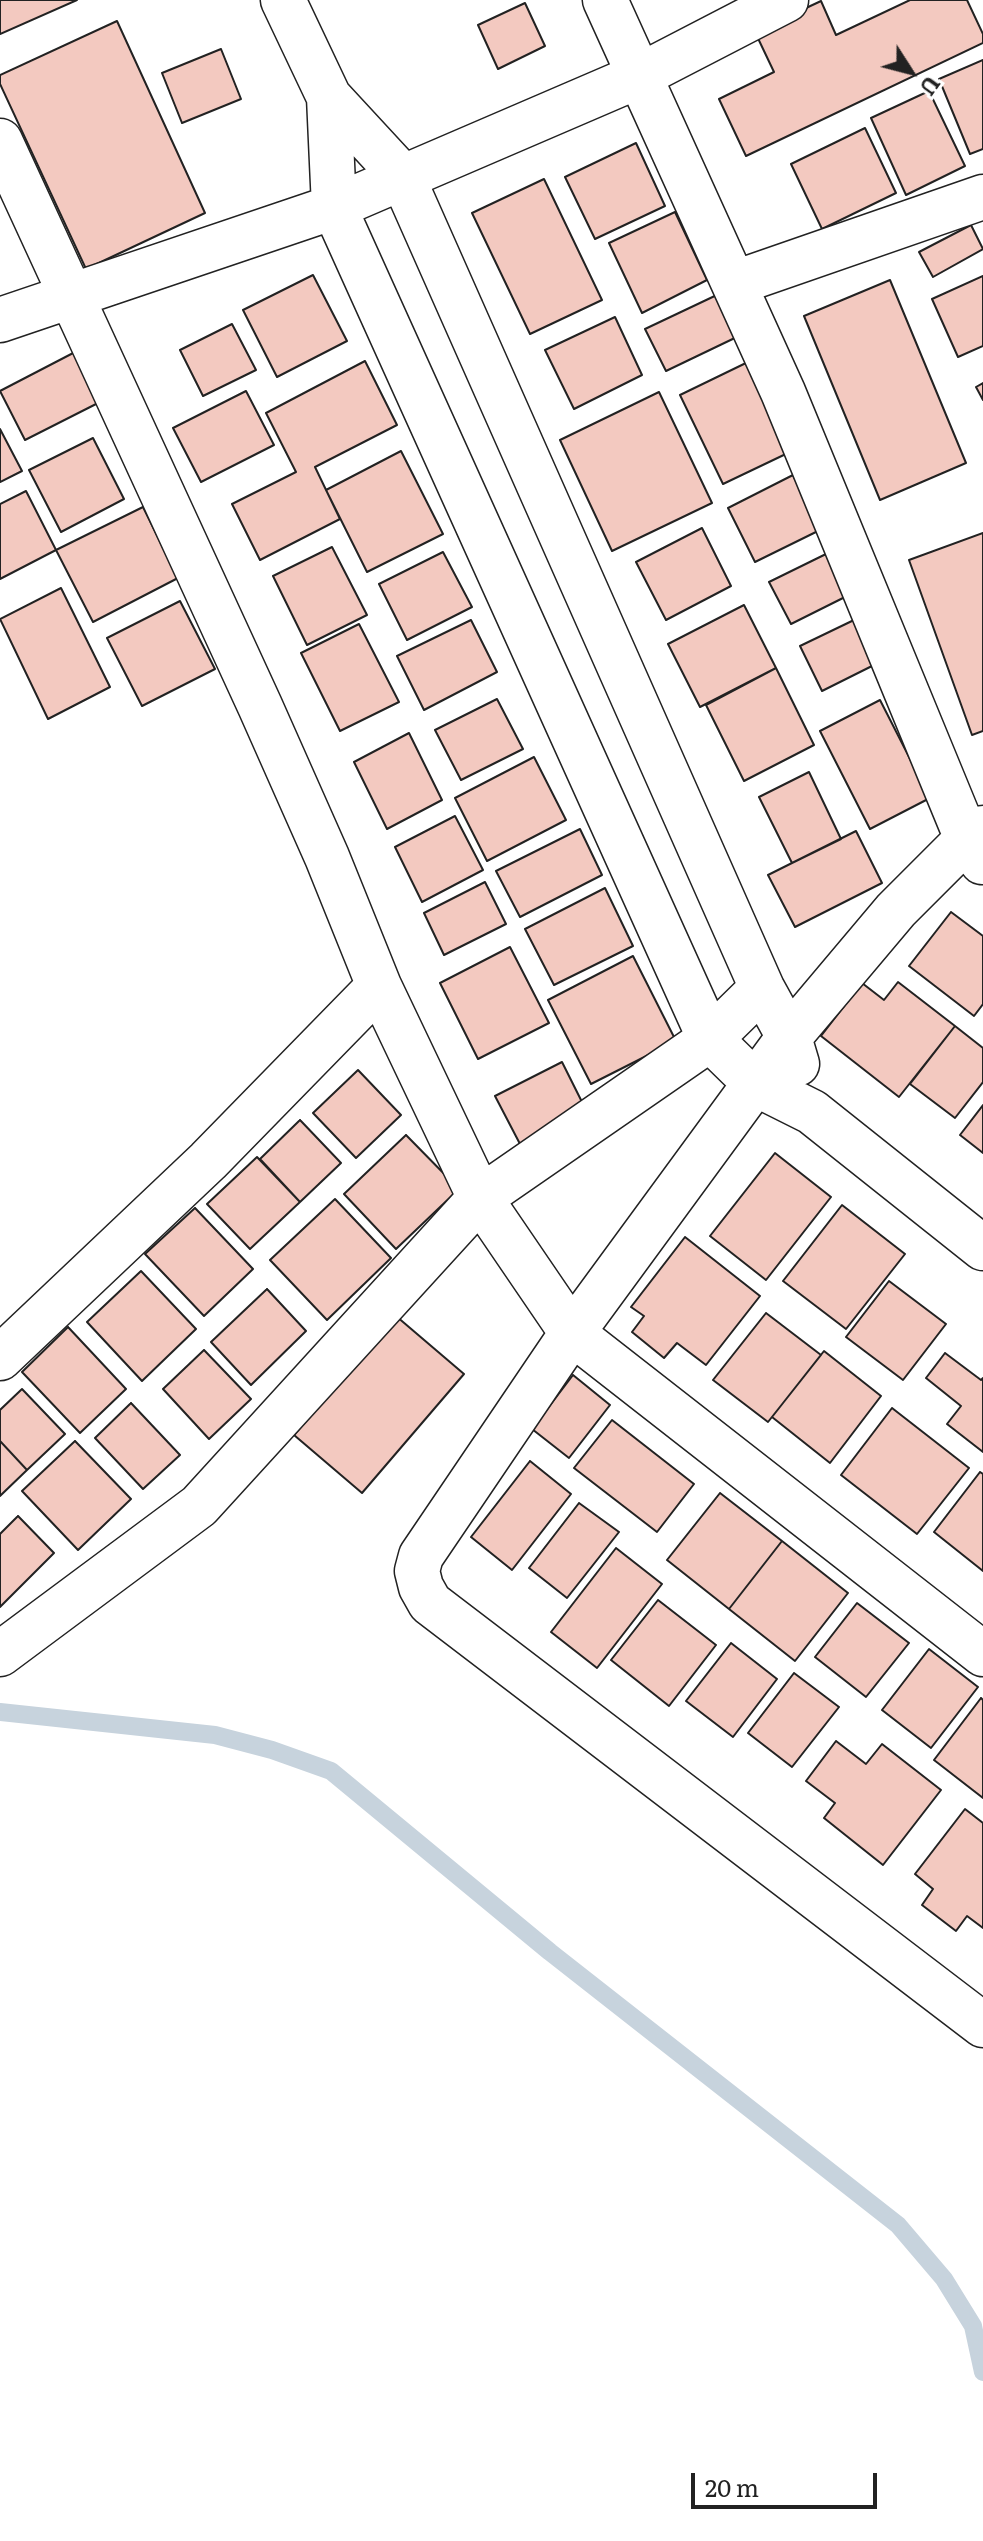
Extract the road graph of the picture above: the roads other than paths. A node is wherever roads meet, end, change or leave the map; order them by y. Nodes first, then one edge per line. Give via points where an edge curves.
1 (283, 0) edge
2 (605, 0) edge
3 (786, 0) edge
4 (641, 75) junction
5 (329, 97) junction
6 (0, 141) edge
7 (402, 176) junction
8 (983, 197) edge
9 (334, 207) junction
10 (735, 283) junction
11 (73, 297) junction
12 (0, 320) edge
13 (978, 843) edge
14 (379, 986) junction
15 (762, 988) junction
16 (789, 1037) junction
17 (710, 1039) junction
18 (756, 1084) junction
19 (812, 1112) junction
20 (480, 1198) junction
21 (983, 1248) edge
22 (572, 1333) junction
23 (0, 1358) edge
24 (0, 1654) edge
25 (983, 1654) edge
26 (983, 2025) edge

1 - 5 street
2 - 4 street
3 - 4 street
4 - 7 street
4 - 10 street
5 - 7 street
5 - 9 street
6 - 11 street
7 - 9 street
7 - 15 street
8 - 10 street
9 - 11 street
9 - 17 street
10 - 13 street
11 - 12 street
11 - 14 street via 327,857
13 - 16 street via 896,910
14 - 20 street
14 - 23 street via 208,1161
15 - 16 street
15 - 17 street
16 - 18 street
16 - 19 street
17 - 18 street
17 - 20 street
18 - 19 street
18 - 22 street
19 - 21 street
20 - 22 street
20 - 24 street via 199,1506
22 - 25 street
22 - 26 street via 421,1556 417,1571 430,1603

